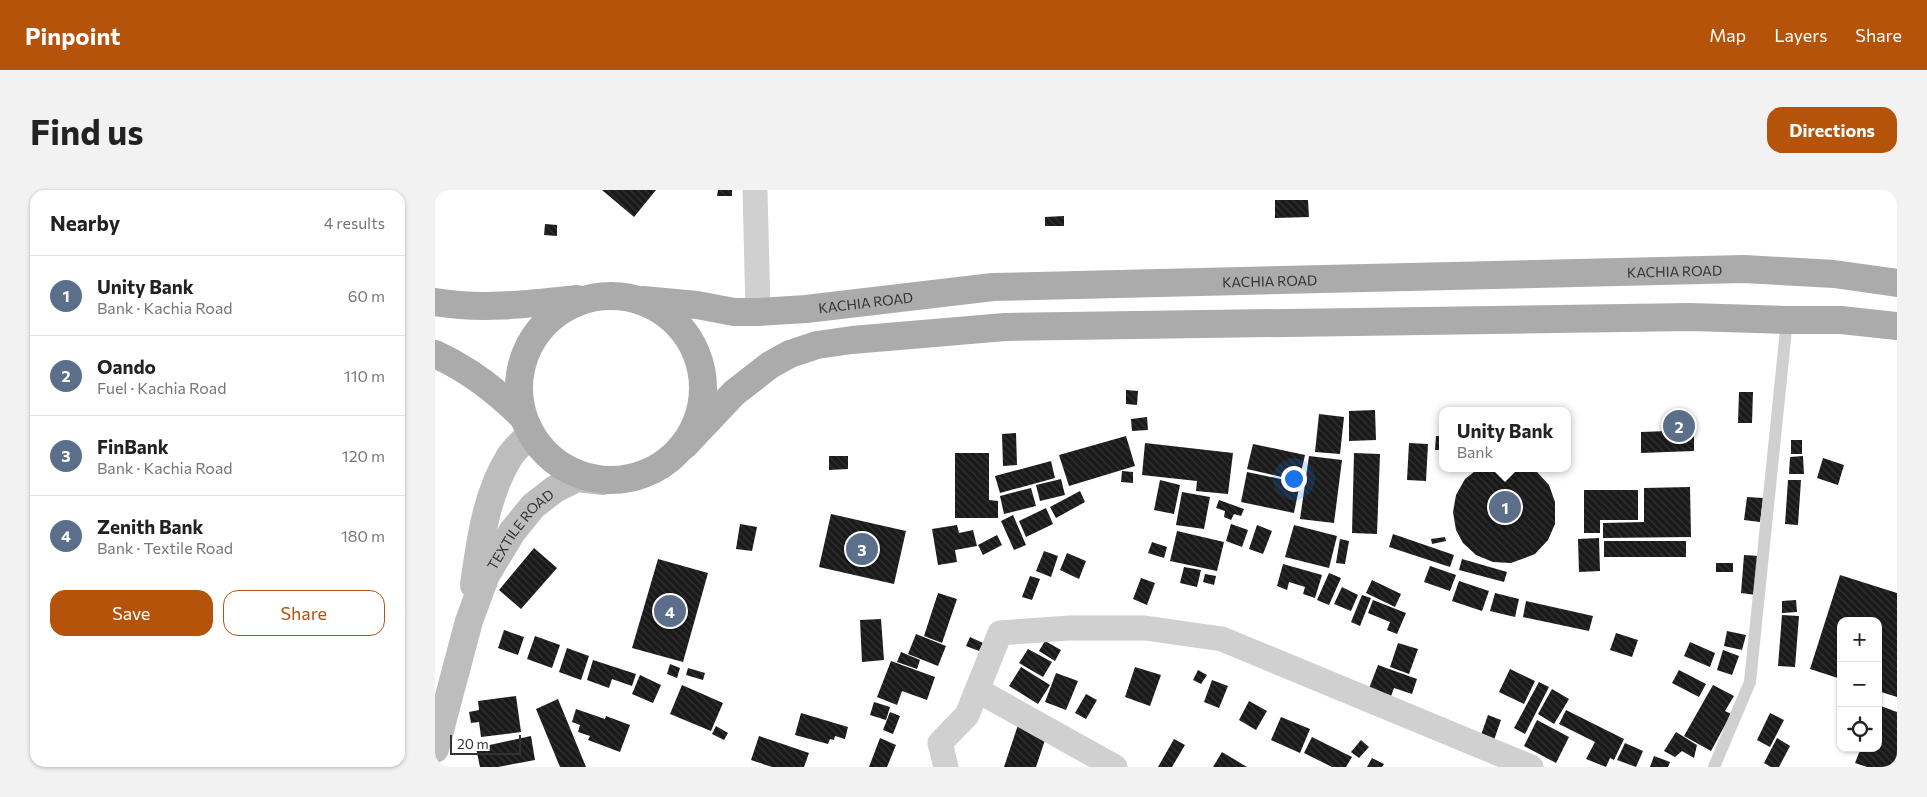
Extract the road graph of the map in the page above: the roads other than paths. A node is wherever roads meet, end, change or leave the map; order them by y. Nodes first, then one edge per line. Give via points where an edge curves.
1 (755, 190) edge
2 (1897, 282) edge
3 (598, 296) junction
4 (643, 300) junction
5 (435, 302) edge
6 (758, 312) junction
7 (1787, 320) junction
8 (1897, 326) edge
9 (435, 354) edge
10 (527, 425) junction
11 (684, 446) junction
12 (604, 480) junction
13 (469, 621) junction
14 (977, 690) junction
15 (435, 749) edge
16 (946, 767) edge
17 (1115, 767) edge
18 (1531, 767) edge
19 (1714, 767) edge

1 - 6 street
2 - 6 main road, KACHIA ROAD via 1834,274 1744,269 993,287
3 - 4 main road via 621,295
3 - 5 main road via 513,306 461,306
3 - 10 main road via 573,304 550,319 533,339 522,364 519,390
4 - 6 main road, KACHIA ROAD
4 - 11 main road via 669,314 689,336 701,362 704,392 698,420
7 - 8 main road via 1841,320
7 - 11 main road via 1690,317 1005,327 852,340 790,354 770,365 734,393
7 - 19 lane via 1750,682
9 - 10 main road via 500,394
10 - 12 main road via 550,458 575,473
10 - 13 street, TEXTILE ROAD via 497,479 482,532
11 - 12 main road via 661,466 634,478
12 - 13 street, TEXTILE ROAD via 577,478 555,489 533,506 485,575
13 - 15 street, TEXTILE ROAD
14 - 16 street via 967,715 940,743
14 - 17 street
14 - 18 street via 1000,633 1069,628 1145,628 1222,639

